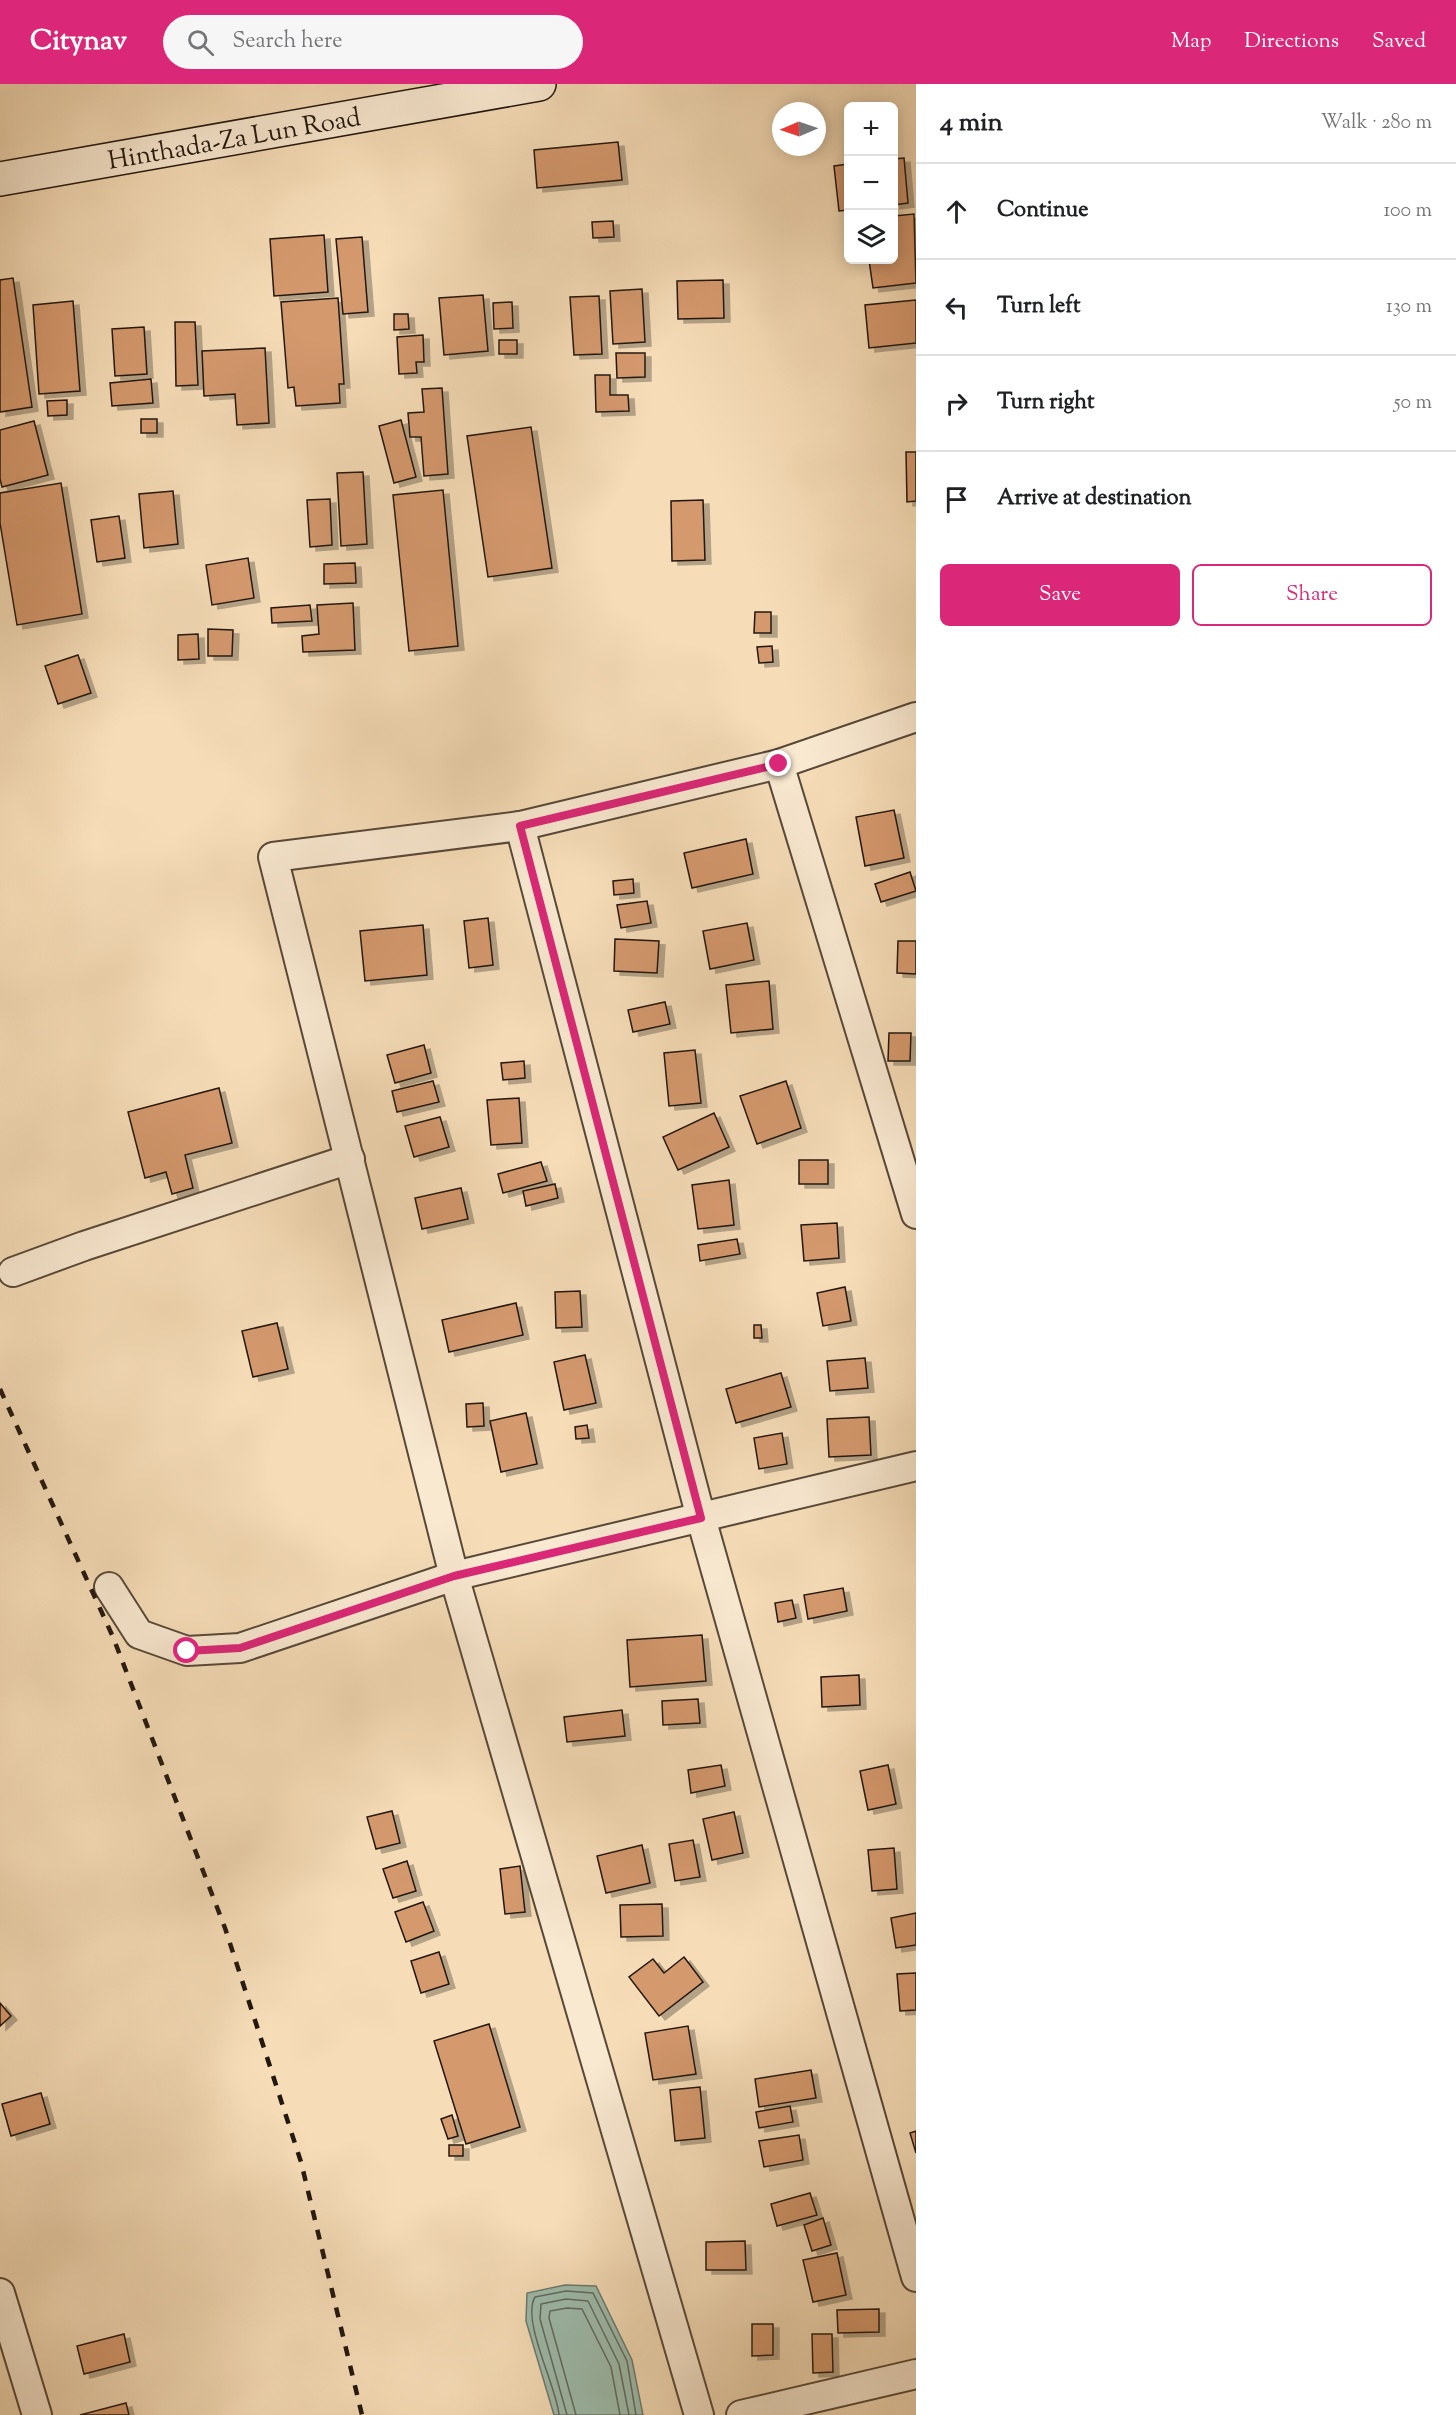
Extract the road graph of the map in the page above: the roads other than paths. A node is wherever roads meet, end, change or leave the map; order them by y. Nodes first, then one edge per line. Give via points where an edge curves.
1 (539, 84) edge
2 (0, 179) edge
3 (916, 717) edge
4 (779, 764) junction
5 (520, 826) junction
6 (350, 1159) junction
7 (916, 1214) edge
8 (13, 1272) dead end
9 (916, 1466) edge
10 (701, 1518) junction
11 (454, 1576) junction
12 (109, 1587) dead end
13 (916, 2277) edge
14 (0, 2293) edge
15 (916, 2374) edge
16 (37, 2415) edge
17 (699, 2415) edge
18 (741, 2415) edge

1 - 2 main road, Hinthada-Za Lun Road
3 - 4 street
4 - 5 street
4 - 7 street
5 - 6 street via 273,857
5 - 10 street
6 - 8 street
6 - 11 street
9 - 10 street
10 - 11 street
10 - 13 street
11 - 12 street via 240,1648 187,1651 139,1634
11 - 17 street
14 - 16 street
15 - 18 street

